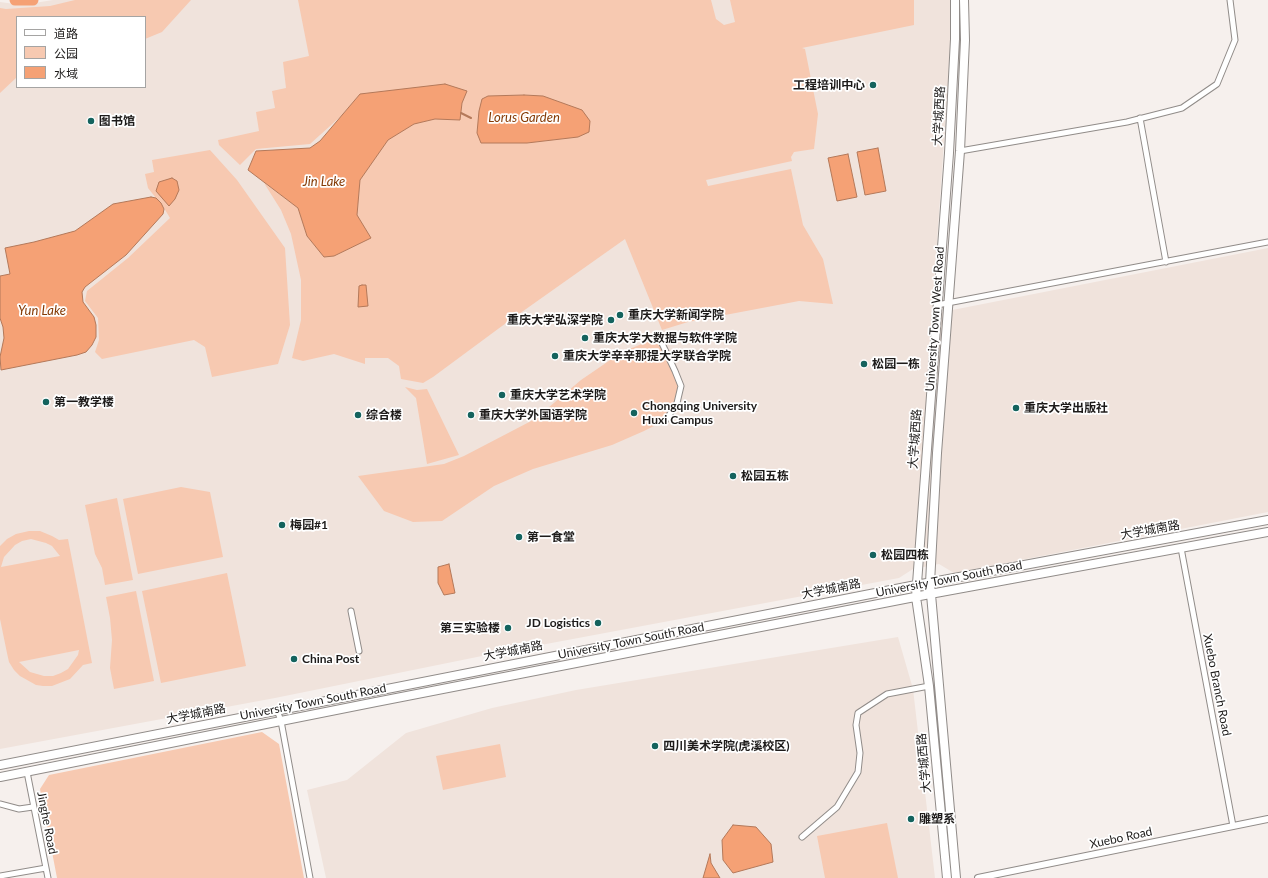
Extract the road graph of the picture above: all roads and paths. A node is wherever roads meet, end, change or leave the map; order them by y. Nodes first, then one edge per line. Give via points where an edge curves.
1 (955, 0) edge
2 (964, 0) edge
3 (1230, 0) edge
4 (1140, 118) junction
5 (960, 152) junction
6 (1268, 242) edge
7 (1166, 262) junction
8 (948, 303) junction
9 (937, 305) junction
10 (659, 337) dead end
11 (666, 420) dead end
12 (1268, 520) edge
13 (1268, 532) edge
14 (1181, 548) junction
15 (930, 583) junction
16 (916, 585) junction
17 (930, 594) junction
18 (916, 597) junction
19 (351, 611) dead end
20 (359, 651) dead end
21 (929, 686) junction
22 (277, 710) junction
23 (281, 721) junction
24 (0, 764) edge
25 (27, 772) junction
26 (0, 777) edge
27 (0, 804) edge
28 (33, 807) junction
29 (1268, 819) edge
30 (1233, 826) junction
31 (802, 837) dead end
32 (46, 868) junction
33 (0, 876) edge
34 (48, 878) edge
35 (310, 878) edge
36 (947, 878) edge
37 (956, 878) edge
38 (978, 878) edge

1 - 9 main road, 大学城西路 via 949,153
2 - 5 main road, University Town West Road via 965,40
3 - 4 street via 1235,40 1217,84 1182,108
4 - 5 street
4 - 7 street
5 - 8 main road, University Town West Road
6 - 7 street
7 - 8 street
8 - 9 street
8 - 15 main road, University Town West Road
9 - 16 main road, 大学城西路
10 - 11 street via 681,386 676,403
12 - 15 main road, 大学城南路
13 - 14 main road, University Town South Road
14 - 17 main road, University Town South Road
14 - 30 street, Xuebo Branch Road
15 - 16 main road, 大学城南路
15 - 17 main road, University Town West Road
16 - 18 main road, 大学城西路
16 - 22 main road, 大学城南路
17 - 18 main road, University Town South Road
17 - 37 main road, University Town West Road
18 - 21 main road, 大学城西路
18 - 23 main road, University Town South Road
19 - 20 street
21 - 31 street via 887,694 858,713 858,772 838,807
21 - 36 main road, 大学城西路
22 - 23 street
22 - 24 main road, 大学城南路
23 - 25 main road, University Town South Road
23 - 35 street
25 - 26 main road, University Town South Road
25 - 28 street, Jinghe Road
27 - 28 street via 19,810
28 - 32 street, Jinghe Road
29 - 30 street, Xuebo Road
30 - 38 street, Xuebo Road
32 - 33 street
32 - 34 street, Jinghe Road

